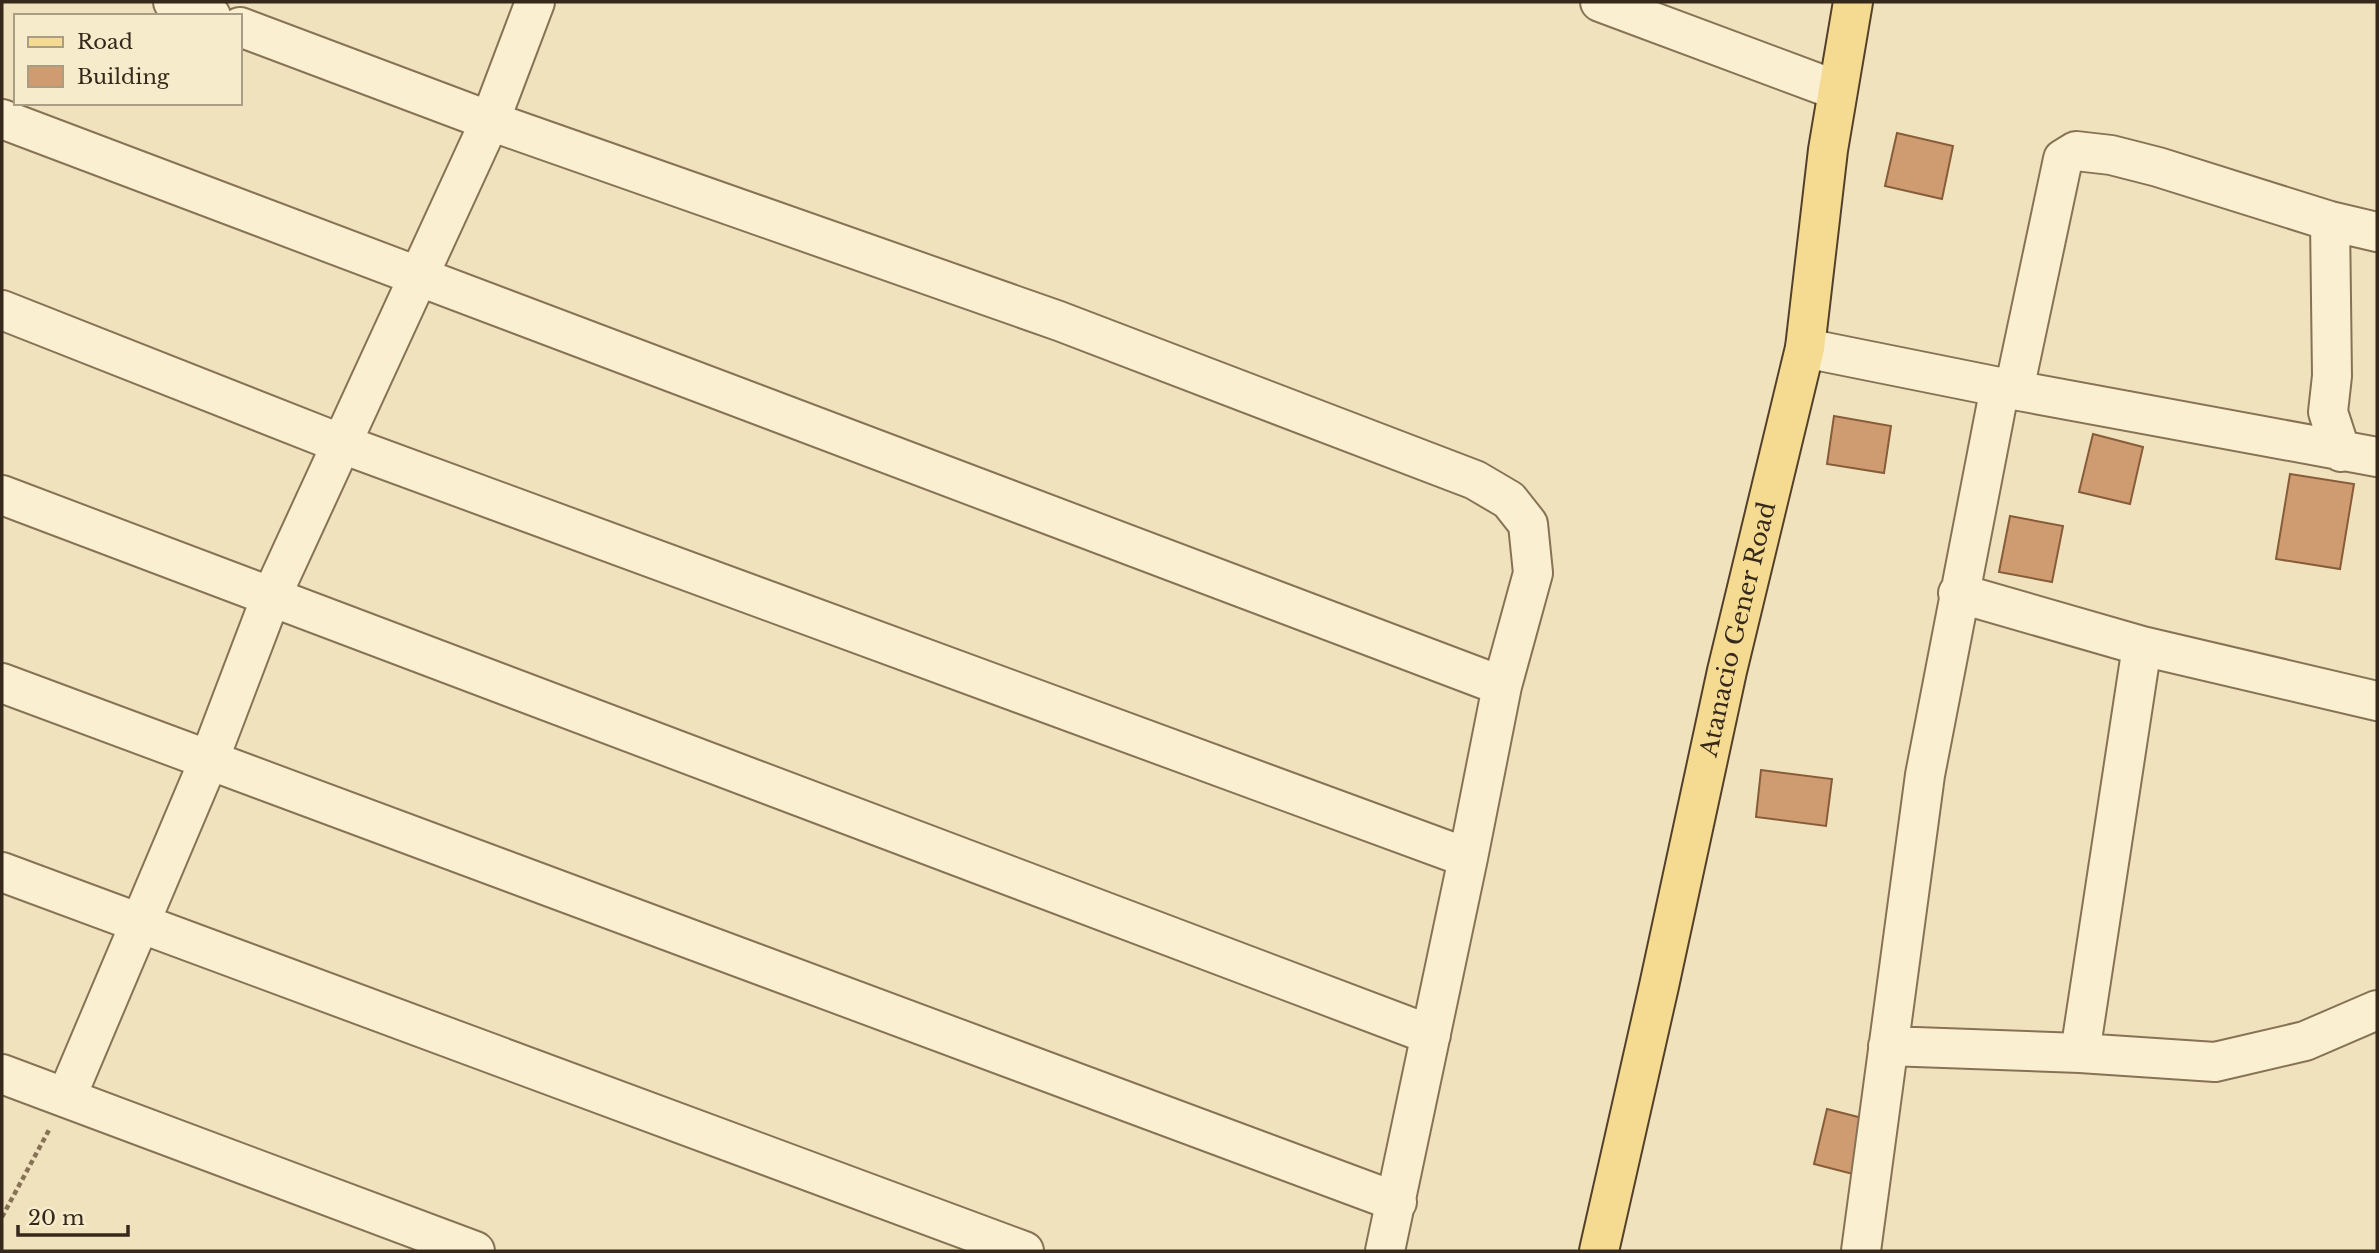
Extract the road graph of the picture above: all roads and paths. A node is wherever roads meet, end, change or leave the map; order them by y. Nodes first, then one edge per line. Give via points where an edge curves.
1 (173, 2) edge
2 (535, 2) edge
3 (1600, 2) edge
4 (1853, 2) edge
5 (206, 14) edge
6 (242, 28) edge
7 (1836, 90) junction
8 (2, 119) edge
9 (490, 121) junction
10 (2330, 221) junction
11 (2377, 232) edge
12 (419, 275) junction
13 (2, 310) edge
14 (1805, 348) junction
15 (2007, 389) junction
16 (342, 444) junction
17 (2359, 455) edge
18 (2, 495) edge
19 (1958, 593) junction
20 (271, 597) junction
21 (2142, 646) junction
22 (2, 682) edge
23 (1502, 686) junction
24 (2377, 701) edge
25 (209, 760) junction
26 (1468, 859) junction
27 (2, 872) edge
28 (141, 925) junction
29 (2377, 1010) edge
30 (1431, 1035) junction
31 (1888, 1046) junction
32 (2081, 1053) junction
33 (2, 1074) edge
34 (65, 1098) junction
35 (1397, 1202) junction
36 (2, 1217) edge
37 (475, 1251) edge
38 (1024, 1251) edge
39 (1385, 1251) edge
40 (1599, 1251) edge
41 (1861, 1251) edge

1 - 5 street
2 - 9 street
3 - 7 street
4 - 7 main road, Atanacio Gener Road
6 - 9 street
7 - 14 main road, Atanacio Gener Road
8 - 12 street
9 - 12 street
9 - 23 street via 1059,321 1475,480 1509,500 1528,524 1533,573
10 - 11 street
10 - 15 street via 2158,167 2076,151 2063,159
10 - 17 street via 2332,376 2328,412
12 - 16 street
12 - 23 street
13 - 16 street
14 - 15 street
14 - 40 main road, Atanacio Gener Road via 1727,671
15 - 17 street
15 - 19 street
16 - 20 street
16 - 26 street
18 - 20 street
19 - 21 street
19 - 31 street via 1925,775
20 - 25 street
20 - 30 street
21 - 24 street
21 - 32 street
22 - 25 street
23 - 26 street
25 - 28 street
25 - 35 street
26 - 30 street
27 - 28 street
28 - 34 street
28 - 38 street
29 - 32 street via 2305,1041 2215,1062
30 - 35 street
31 - 32 street
31 - 41 street
33 - 34 street
34 - 36 path
34 - 37 street
35 - 39 street

